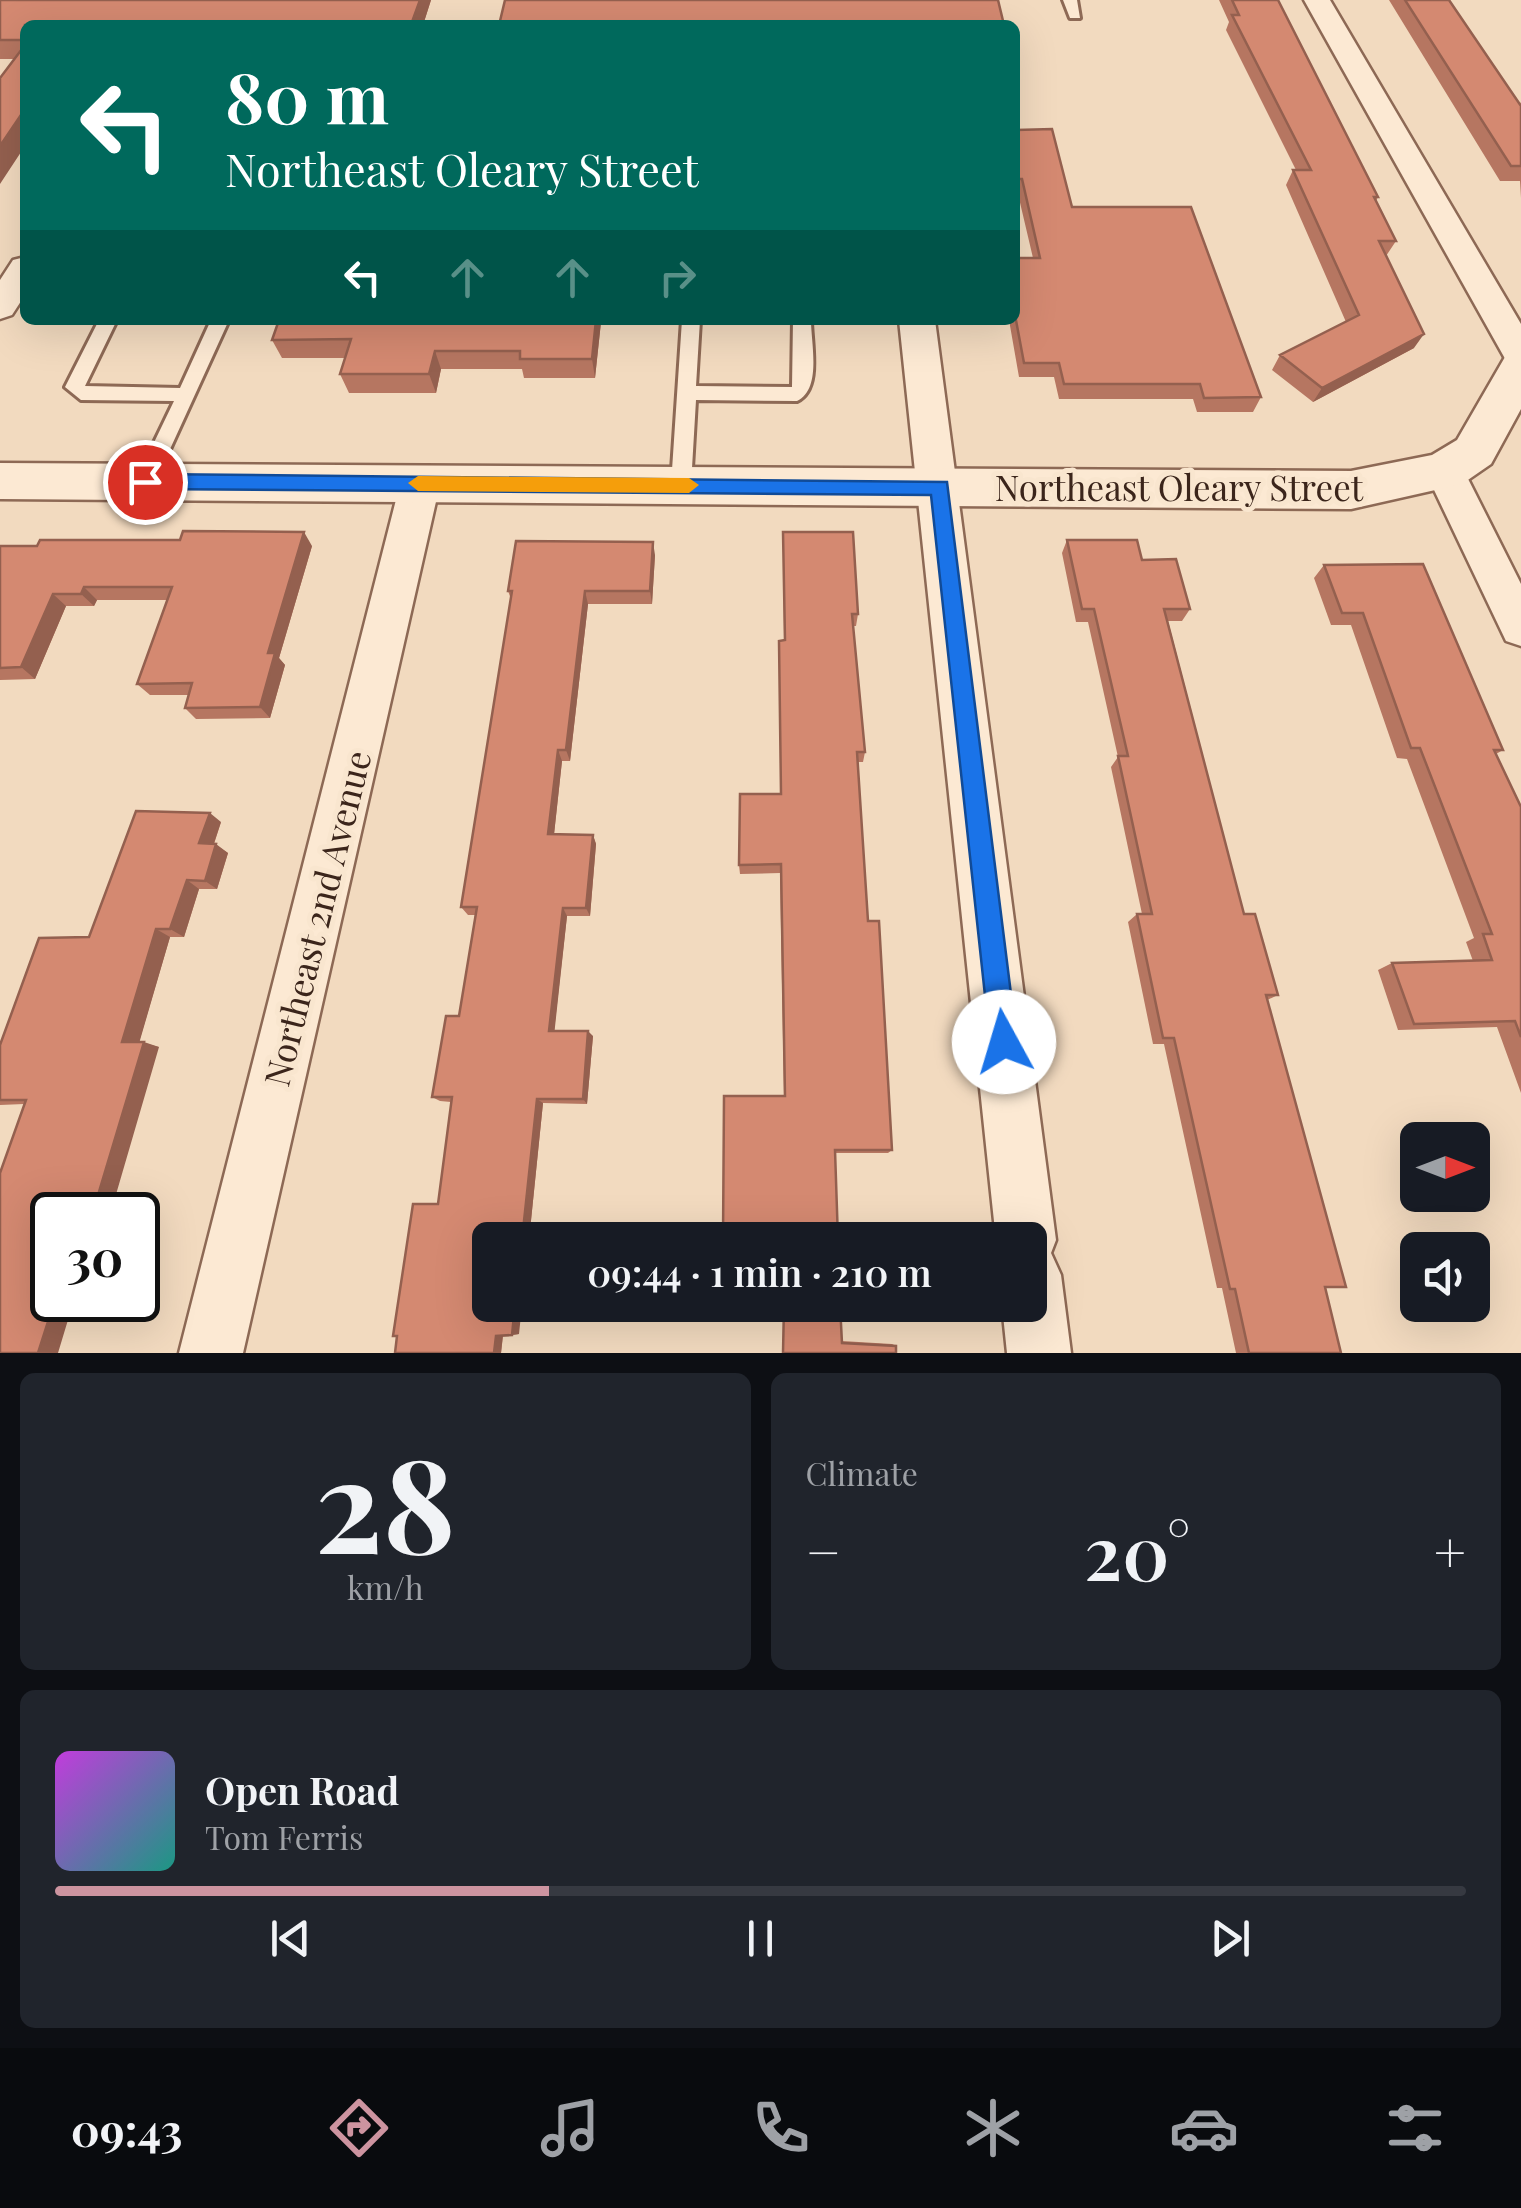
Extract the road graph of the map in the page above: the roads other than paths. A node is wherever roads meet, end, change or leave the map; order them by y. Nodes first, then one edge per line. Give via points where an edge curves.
1 (1317, 0) edge
2 (20, 276) edge
3 (0, 307) edge
4 (105, 325) edge
5 (218, 325) edge
6 (690, 325) edge
7 (802, 325) edge
8 (918, 325) edge
9 (1521, 355) edge
10 (1521, 368) edge
11 (686, 393) junction
12 (186, 396) junction
13 (1446, 471) junction
14 (0, 480) edge
15 (145, 482) junction
16 (420, 484) junction
17 (681, 485) junction
18 (940, 487) junction
19 (1521, 628) edge
20 (1024, 1222) edge
21 (1035, 1322) edge
22 (211, 1353) edge
23 (1039, 1353) edge

1 - 9 street
2 - 3 street
4 - 12 lane via 74,387 81,393
5 - 12 lane
6 - 11 lane
7 - 11 lane via 803,386 797,394
8 - 18 street
10 - 13 street via 1474,452
11 - 17 lane
12 - 15 lane
13 - 18 street, Northeast Oleary Street via 1351,490
13 - 19 street
14 - 15 street, Northeast Oleary Street
15 - 16 street, Northeast Oleary Street
16 - 17 street, Northeast Oleary Street
16 - 22 street, Northeast 2nd Avenue
17 - 18 street, Northeast Oleary Street
18 - 20 street
21 - 23 street

